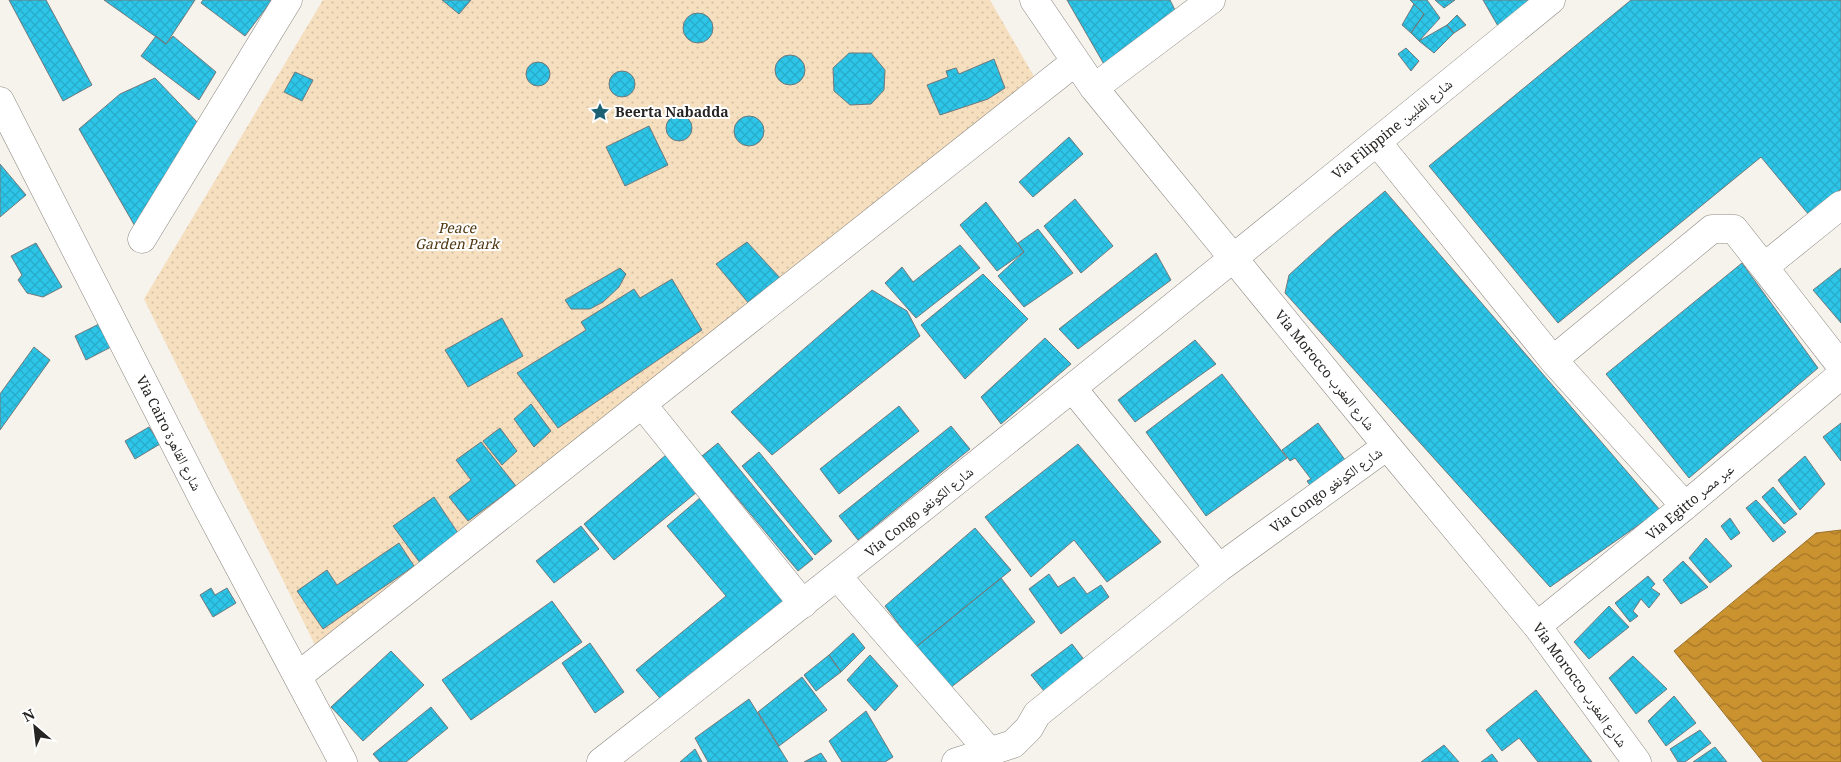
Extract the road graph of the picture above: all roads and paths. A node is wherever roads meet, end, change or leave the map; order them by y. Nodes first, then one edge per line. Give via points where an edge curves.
1 (288, 0) edge
2 (1034, 0) edge
3 (1211, 0) edge
4 (1551, 0) edge
5 (1075, 62) junction
6 (1094, 88) junction
7 (0, 101) edge
8 (1377, 142) junction
9 (1841, 205) edge
10 (142, 239) dead end
11 (1234, 259) junction
12 (1764, 267) junction
13 (1553, 360) junction
14 (1841, 366) edge
15 (1841, 375) edge
16 (1073, 389) junction
17 (642, 404) junction
18 (1387, 446) junction
19 (1685, 506) junction
20 (1219, 568) junction
21 (838, 577) junction
22 (803, 604) junction
23 (1537, 626) junction
24 (298, 676) junction
25 (989, 752) junction
26 (343, 762) edge
27 (601, 762) edge
28 (956, 762) edge
29 (1637, 762) edge

1 - 10 street
2 - 5 street, Via Morocco شارع المغرب
3 - 6 street
4 - 8 street, Via Filippine شارع الفلبين
5 - 6 street, Via Morocco شارع المغرب
5 - 17 street
6 - 11 street, Via Morocco شارع المغرب
7 - 24 street, Via Cairo شارع القاهرة via 203,499
8 - 11 street, Via Filippine شارع الفلبين
8 - 13 street
9 - 12 street
11 - 16 street, Via Congo شارع الكونغو
11 - 18 street, Via Morocco شارع المغرب
12 - 13 street via 1734,229 1712,229
12 - 14 street
13 - 19 street
15 - 19 street, Via Egitto عبر مصر
16 - 20 street
16 - 21 street, Via Congo شارع الكونغو
17 - 22 street
17 - 24 street
18 - 20 street, Via Congo شارع الكونغو
18 - 23 street, Via Morocco شارع المغرب
19 - 23 street, Via Egitto عبر مصر
20 - 25 street, Via Congo شارع الكونغو via 1037,714 1013,744
21 - 22 street, Via Congo شارع الكونغو
21 - 25 street
22 - 27 street, Via Congo شارع الكونغو
23 - 29 street, Via Morocco شارع المغرب
24 - 26 street, Via Cairo شارع القاهرة
25 - 28 street, Via Congo شارع الكونغو

